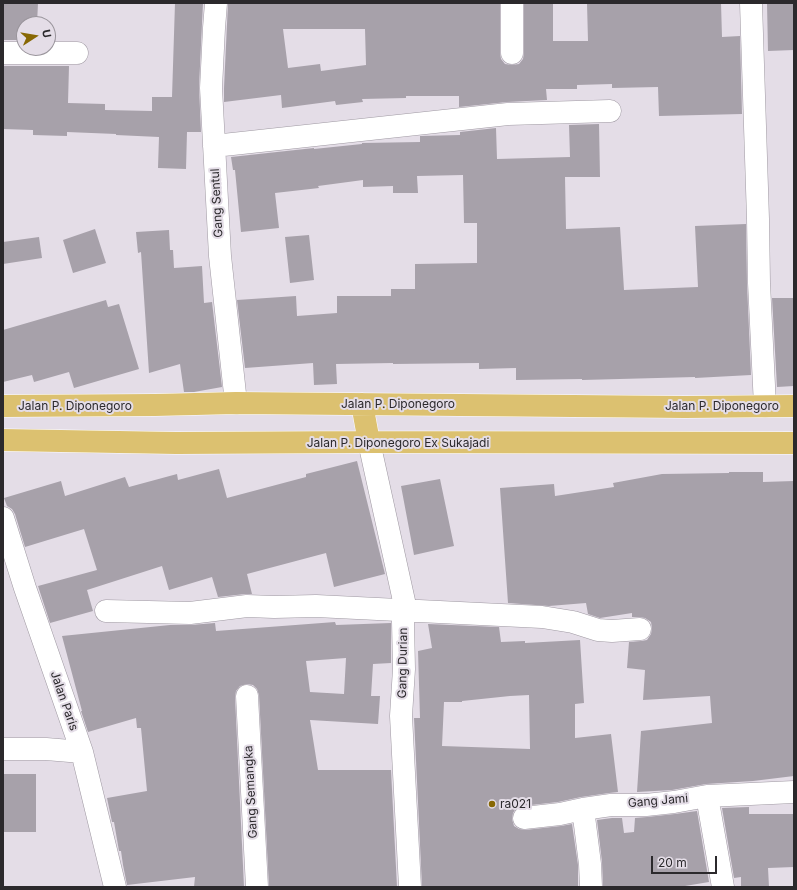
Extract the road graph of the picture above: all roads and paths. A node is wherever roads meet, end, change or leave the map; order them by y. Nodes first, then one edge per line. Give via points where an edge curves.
1 (216, 3) edge
2 (512, 3) edge
3 (751, 3) edge
4 (3, 53) edge
5 (77, 53) dead end
6 (512, 53) dead end
7 (610, 111) dead end
8 (214, 146) junction
9 (236, 403) junction
10 (362, 404) junction
11 (3, 406) edge
12 (765, 406) junction
13 (794, 406) edge
14 (3, 440) edge
15 (369, 442) junction
16 (794, 443) edge
17 (3, 518) edge
18 (406, 610) junction
19 (106, 611) dead end
20 (640, 629) dead end
21 (247, 696) dead end
22 (3, 749) edge
23 (82, 752) junction
24 (794, 792) edge
25 (707, 796) junction
26 (583, 809) junction
27 (524, 818) dead end
28 (116, 887) edge
29 (256, 887) edge
30 (410, 887) edge
31 (591, 887) edge
32 (723, 887) edge

1 - 8 street, Gang Sentul via 212,88
2 - 6 street
3 - 12 street
4 - 5 street
7 - 8 street via 508,114
8 - 9 street, Gang Sentul via 220,256
9 - 10 main road, Jalan P. Diponegoro
9 - 11 main road, Jalan P. Diponegoro
10 - 12 main road, Jalan P. Diponegoro
10 - 15 main road
12 - 13 main road, Jalan P. Diponegoro
14 - 15 main road, Jalan P. Diponegoro Ex Sukajadi via 176,443
15 - 16 main road, Jalan P. Diponegoro Ex Sukajadi
15 - 18 street, Gang Durian
17 - 23 street, Jalan Paris
18 - 19 street via 248,606 190,613
18 - 20 street via 542,617 573,622 598,630
18 - 30 street, Gang Durian via 403,622 401,716
21 - 29 street, Gang Semangka
22 - 23 street
23 - 28 street, Jalan Paris
24 - 25 street, Gang Jami
25 - 26 street, Gang Jami via 646,805 611,805
25 - 32 street
26 - 27 street, Gang Jami
26 - 31 street

